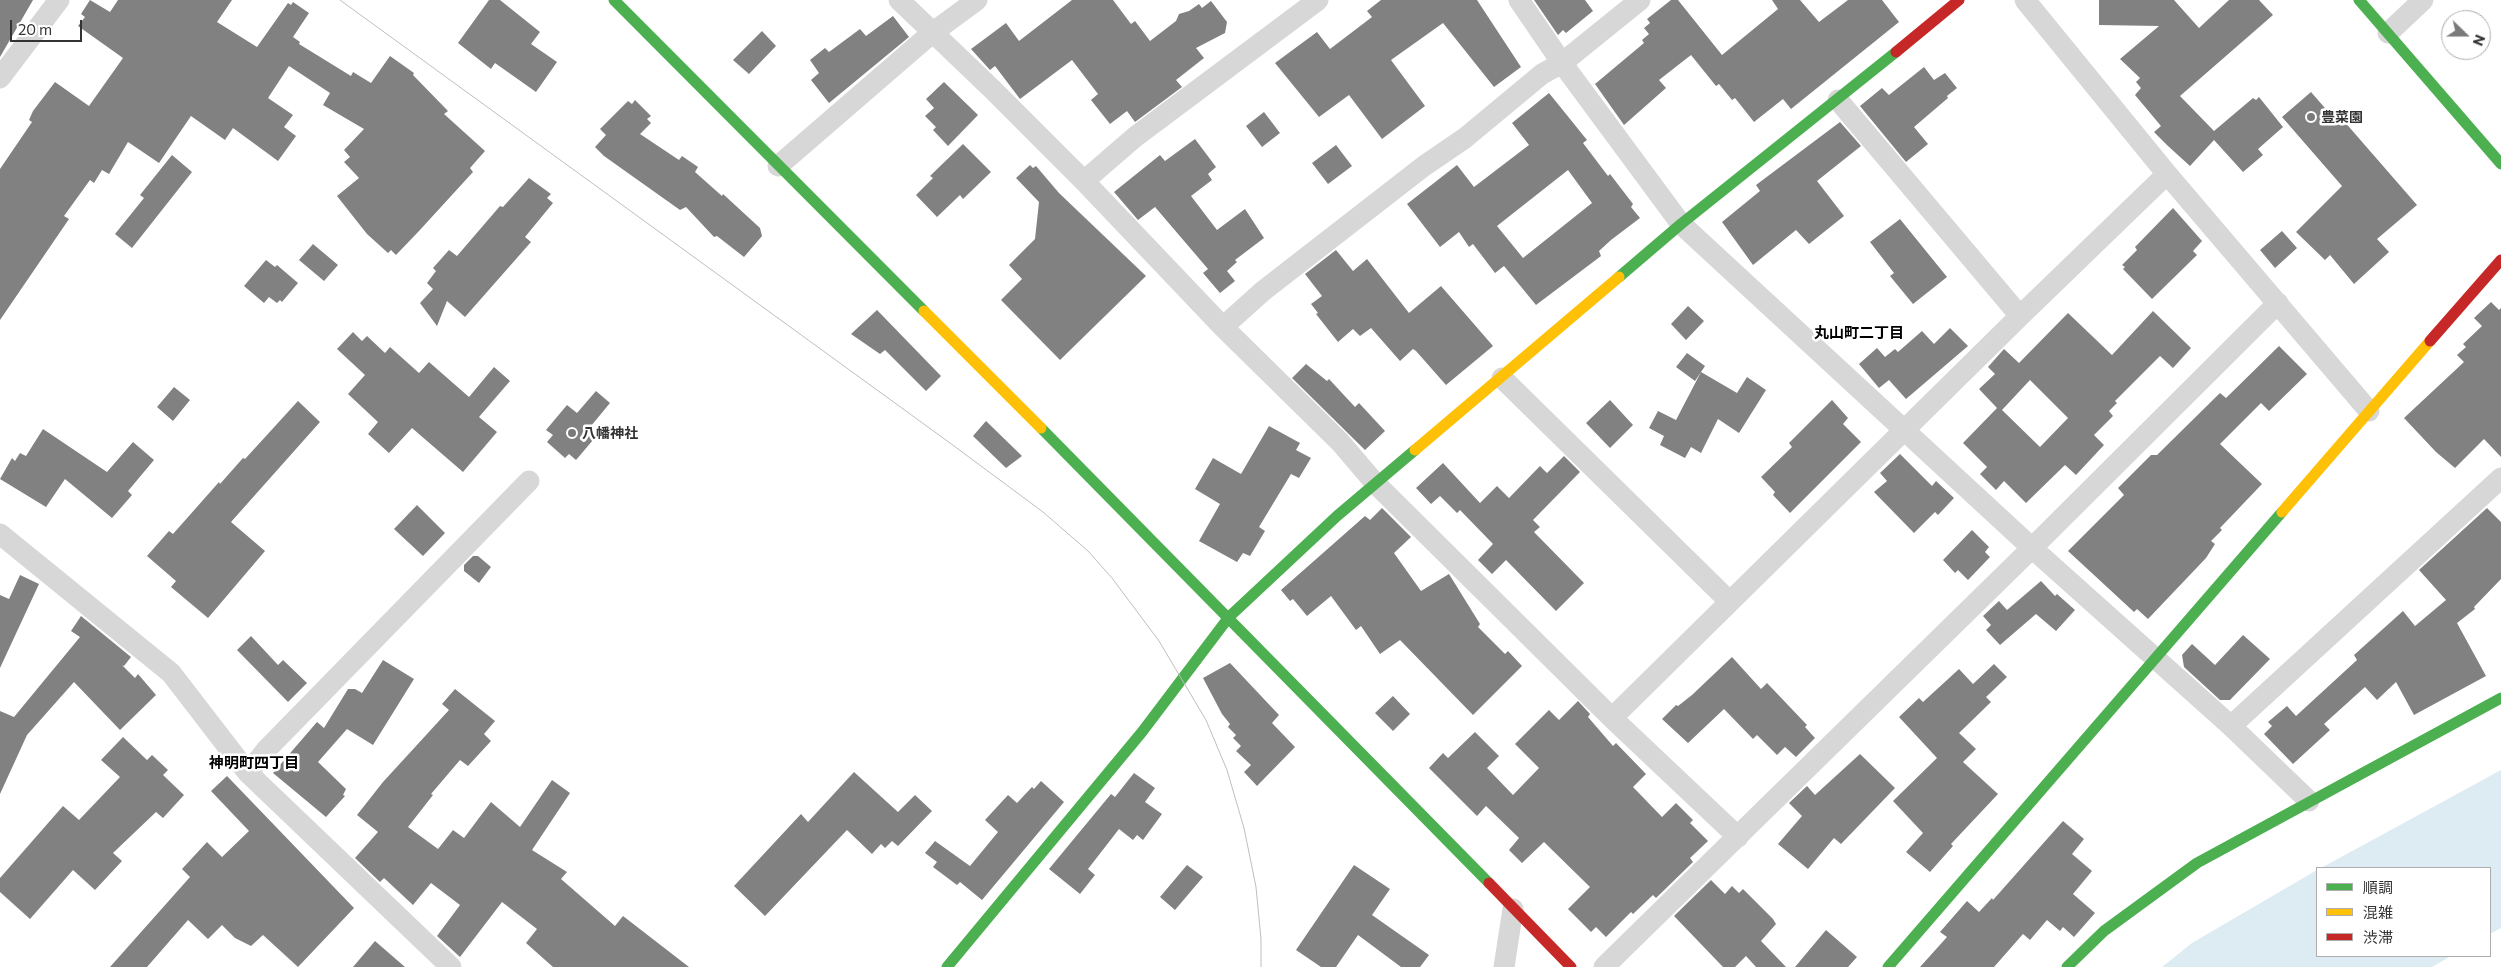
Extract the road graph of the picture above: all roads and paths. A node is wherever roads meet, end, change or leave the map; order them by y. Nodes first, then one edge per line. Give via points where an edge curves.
1 (59, 0) edge
2 (614, 0) edge
3 (899, 0) edge
4 (977, 0) edge
5 (1318, 0) edge
6 (1519, 0) edge
7 (1640, 0) edge
8 (1959, 0) edge
9 (2025, 0) edge
10 (2359, 0) edge
11 (2423, 0) edge
12 (932, 33) junction
13 (2388, 34) junction
14 (1562, 62) junction
15 (0, 78) edge
16 (1838, 100) junction
17 (2501, 164) edge
18 (778, 166) junction
19 (2167, 174) junction
20 (1084, 181) junction
21 (1681, 224) junction
22 (2501, 260) edge
23 (2278, 303) junction
24 (2020, 316) junction
25 (1223, 326) junction
26 (1502, 378) junction
27 (2369, 411) junction
28 (1904, 430) junction
29 (2501, 478) edge
30 (529, 481) dead end
31 (1375, 483) junction
32 (0, 534) edge
33 (2032, 548) junction
34 (1729, 601) junction
35 (1229, 617) junction
36 (2157, 658) junction
37 (2501, 698) edge
38 (1612, 718) junction
39 (2231, 726) junction
40 (248, 773) junction
41 (2309, 801) junction
42 (1738, 837) junction
43 (1513, 909) junction
44 (451, 967) edge
45 (947, 967) edge
46 (1504, 967) edge
47 (1571, 967) edge
48 (1604, 967) edge
49 (1888, 967) edge
50 (2067, 967) edge

1 - 15 street
2 - 18 street
3 - 12 street
4 - 12 street
5 - 20 street via 1135,137
6 - 14 street
7 - 14 street
8 - 16 street
9 - 19 street
10 - 13 street
11 - 13 street
12 - 18 street
12 - 20 street
13 - 17 street
14 - 21 street
14 - 25 street via 1542,74
16 - 21 street
16 - 24 street
18 - 35 street
19 - 23 street
19 - 24 street
20 - 25 street
21 - 26 street
21 - 28 street
22 - 27 street
23 - 27 street
23 - 33 street
24 - 28 street
25 - 31 street via 1340,442
26 - 31 street
26 - 34 street
27 - 36 street
28 - 33 street
28 - 34 street
29 - 39 street
30 - 40 street via 267,749
31 - 35 street
31 - 38 street
32 - 40 street via 171,673
33 - 36 street
33 - 42 street
34 - 38 street
35 - 43 street
35 - 45 street via 1142,732
36 - 39 street
36 - 49 street
37 - 41 street
38 - 42 street
39 - 41 street
40 - 44 street
41 - 50 street via 2198,863 2104,931
42 - 48 street
43 - 46 street
43 - 47 street

